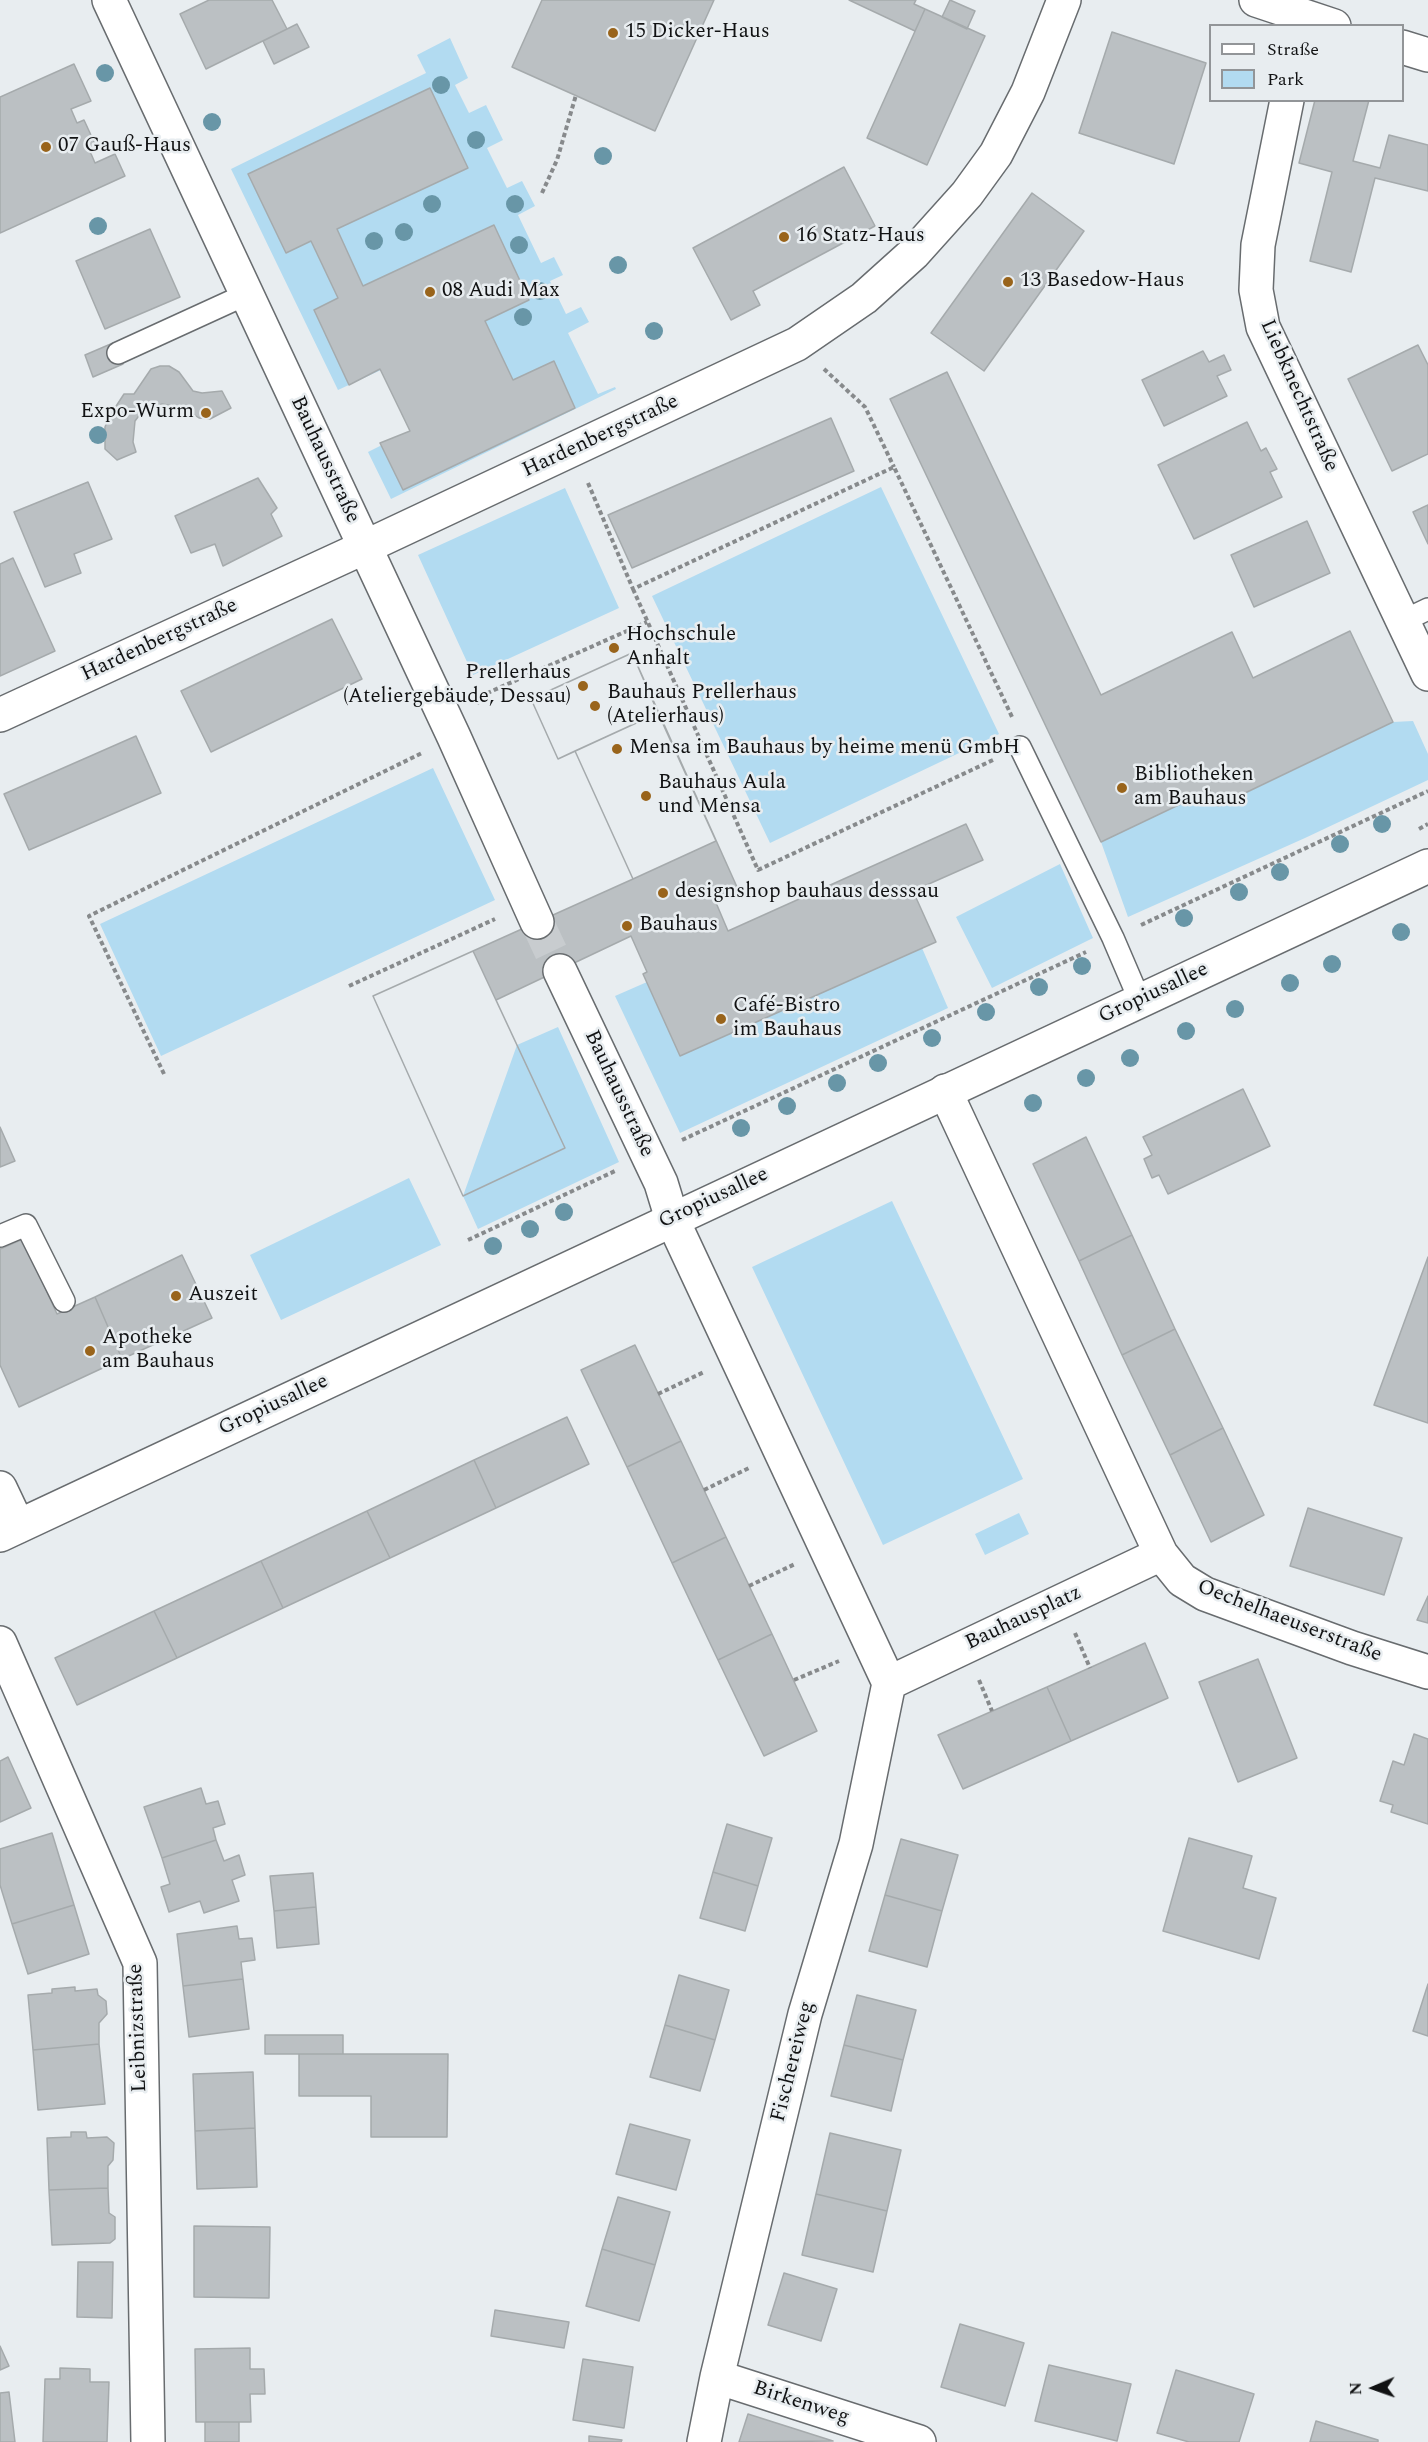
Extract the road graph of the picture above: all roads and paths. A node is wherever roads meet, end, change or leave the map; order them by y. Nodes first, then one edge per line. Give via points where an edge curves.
1 (109, 0) edge
2 (1064, 0) edge
3 (1256, 0) edge
4 (1292, 13) edge
5 (1328, 24) edge
6 (1404, 48) edge
7 (1428, 55) edge
8 (576, 95) dead end
9 (1287, 102) edge
10 (542, 193) dead end
11 (247, 294) junction
12 (797, 345) junction
13 (118, 353) dead end
14 (574, 449) junction
15 (894, 467) junction
16 (365, 548) junction
17 (633, 590) junction
18 (1416, 615) edge
19 (647, 622) junction
20 (1428, 674) edge
21 (0, 715) edge
22 (454, 737) junction
23 (1020, 747) junction
24 (1428, 791) edge
25 (1428, 866) edge
26 (533, 913) joint
27 (1113, 938) junction
28 (560, 971) tunnel mouth
29 (349, 986) dead end
30 (1140, 1001) junction
31 (164, 1074) dead end
32 (945, 1091) junction
33 (648, 1156) junction
34 (672, 1219) junction
35 (0, 1236) edge
36 (468, 1240) dead end
37 (64, 1301) dead end
38 (708, 1370) dead end
39 (658, 1394) dead end
40 (753, 1466) dead end
41 (0, 1488) edge
42 (704, 1490) dead end
43 (9, 1530) edge
44 (1161, 1554) junction
45 (798, 1562) dead end
46 (749, 1586) dead end
47 (1074, 1631) dead end
48 (0, 1643) edge
49 (844, 1659) dead end
50 (1090, 1668) dead end
51 (1428, 1672) edge
52 (977, 1675) dead end
53 (794, 1680) dead end
54 (889, 1683) junction
55 (992, 1711) dead end
56 (717, 2378) junction
57 (148, 2442) edge
58 (704, 2442) edge
59 (919, 2442) edge

1 - 11 street, Bauhausstraße
2 - 12 street, Hardenbergstraße via 1028,92 996,154 967,194 914,253 864,298
3 - 4 street
4 - 5 street
6 - 7 street
8 - 10 path via 557,160
9 - 18 street, Liebknechtstraße via 1258,245 1256,290 1263,327
11 - 13 lane
11 - 16 street, Bauhausstraße
12 - 14 street, Hardenbergstraße
12 - 15 path via 865,407
14 - 16 street, Hardenbergstraße
14 - 17 path
15 - 17 path
15 - 23 path via 1017,727
16 - 21 street, Hardenbergstraße
16 - 22 street, Bauhausstraße
17 - 19 path
18 - 20 street, Liebknechtstraße
19 - 22 path via 483,695
19 - 23 path via 758,870
22 - 26 street, Bauhausstraße
22 - 31 path via 89,916
23 - 27 lane
24 - 27 path
25 - 30 street, Gropiusallee
26 - 29 path
27 - 30 lane
27 - 33 path
28 - 33 street, Bauhausstraße
30 - 32 street, Gropiusallee
32 - 34 street, Gropiusallee
32 - 44 street
33 - 34 street, Bauhausstraße
33 - 36 path
34 - 43 street, Gropiusallee
34 - 54 street
35 - 37 lane via 26,1225
38 - 39 path
40 - 42 path
41 - 43 street
44 - 51 street, Oechelhaeuserstraße via 1182,1580 1205,1594
44 - 54 street, Bauhausplatz
45 - 46 path
47 - 50 path
48 - 57 street, Leibnizstraße via 140,1963
49 - 53 path
52 - 55 path
54 - 56 street, Fischereiweg via 856,1844 805,2014
56 - 58 street, Fischereiweg
56 - 59 street, Birkenweg

